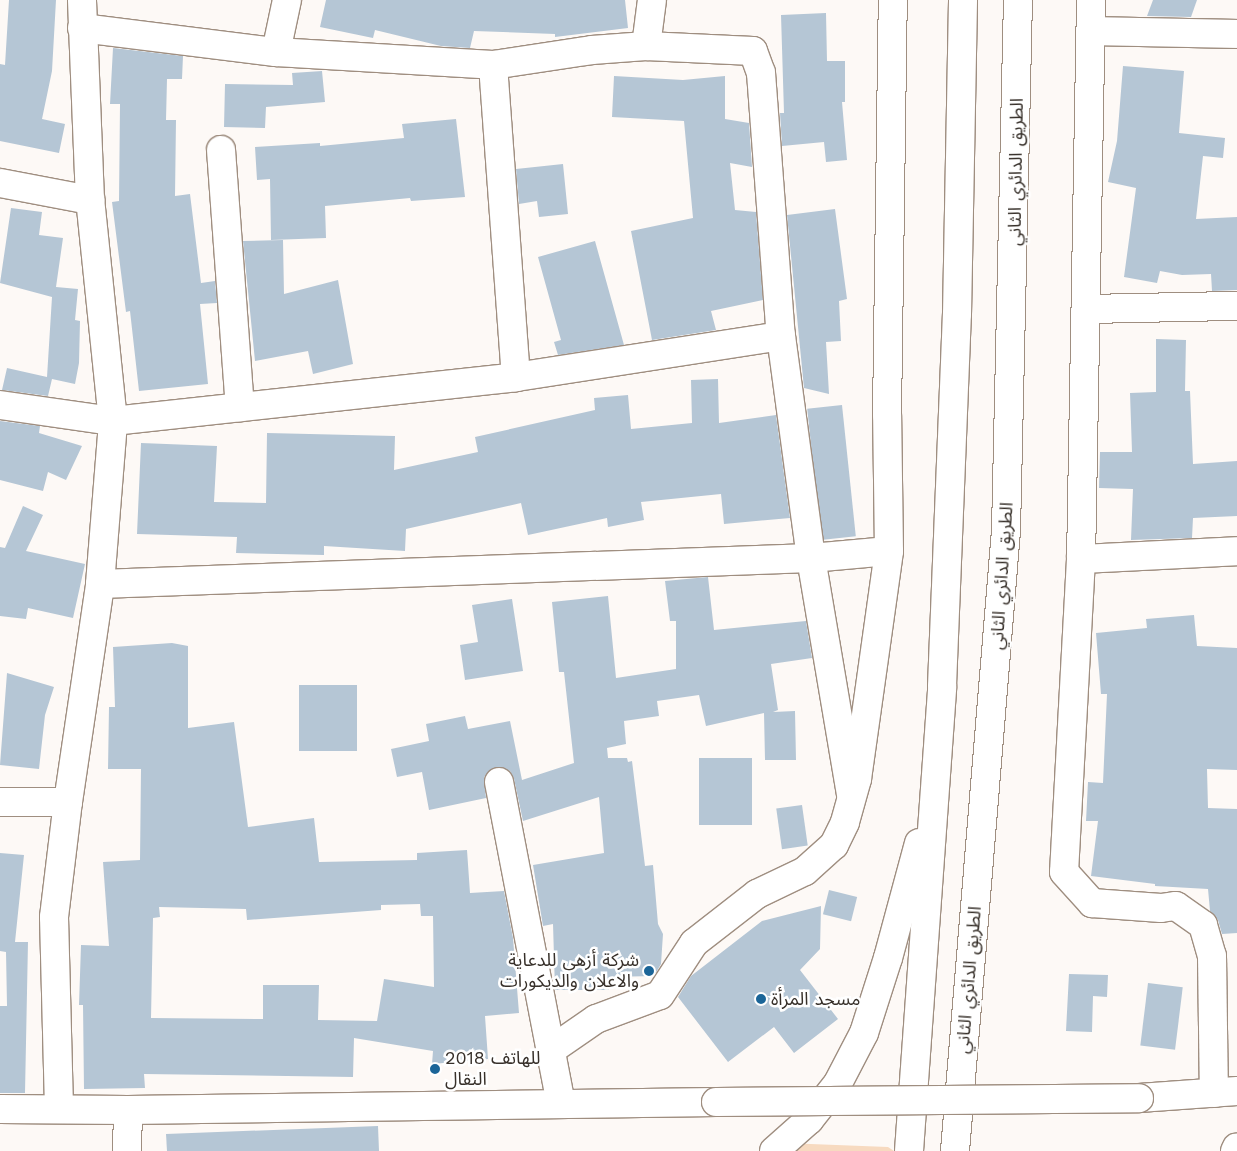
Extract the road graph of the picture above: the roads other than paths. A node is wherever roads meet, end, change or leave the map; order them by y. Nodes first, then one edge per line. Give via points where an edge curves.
1 (82, 0) edge
2 (287, 0) edge
3 (652, 0) edge
4 (893, 0) edge
5 (963, 0) edge
6 (1018, 0) edge
7 (1091, 0) edge
8 (82, 28) junction
9 (1091, 31) junction
10 (1237, 34) edge
11 (646, 46) junction
12 (276, 52) junction
13 (494, 66) junction
14 (221, 150) dead end
15 (0, 182) edge
16 (90, 200) junction
17 (1237, 306) edge
18 (1088, 309) junction
19 (781, 336) junction
20 (516, 377) junction
21 (0, 405) edge
22 (240, 407) junction
23 (113, 421) junction
24 (889, 551) junction
25 (1237, 551) edge
26 (811, 558) junction
27 (1082, 559) junction
28 (100, 584) junction
29 (936, 779) junction
30 (499, 782) dead end
31 (851, 796) junction
32 (0, 802) edge
33 (68, 802) junction
34 (1225, 1048) edge
35 (551, 1050) junction
36 (1225, 1092) edge
37 (561, 1104) junction
38 (59, 1108) junction
39 (0, 1109) edge
40 (128, 1110) junction
41 (1237, 1147) edge
42 (127, 1151) edge
43 (774, 1151) edge
44 (909, 1151) edge
45 (955, 1151) edge
46 (1235, 1151) edge

1 - 8 main road
2 - 12 main road
3 - 11 main road
4 - 24 main road via 887,415
5 - 29 main road via 957,314
6 - 45 main road, الطريق الدائري الثاني via 1006,531
7 - 9 main road
8 - 12 main road
8 - 16 main road
9 - 10 main road
9 - 18 main road
11 - 13 main road via 592,50
11 - 19 main road via 750,50 756,59 760,73
12 - 13 main road
13 - 20 main road
14 - 22 main road
15 - 16 main road
16 - 23 main road
17 - 18 main road
18 - 27 main road
19 - 20 main road
19 - 26 main road
20 - 22 main road
21 - 23 main road
22 - 23 main road
23 - 28 main road
24 - 26 main road
24 - 31 main road via 857,779
25 - 27 main road
26 - 28 main road
26 - 31 main road
27 - 34 main road via 1064,872 1092,903 1160,908 1176,906 1203,925 1212,956
28 - 33 main road
29 - 43 main road via 888,958 864,1033 838,1083 809,1120
29 - 44 main road
30 - 35 main road
31 - 35 main road via 834,846 805,870 733,911 694,943 660,995 596,1020
32 - 33 main road
33 - 38 main road via 54,918
34 - 36 main road
35 - 37 main road
36 - 37 main road, bridge via 1139,1098
37 - 40 main road
38 - 39 main road
38 - 40 main road
40 - 42 main road
41 - 46 main road

